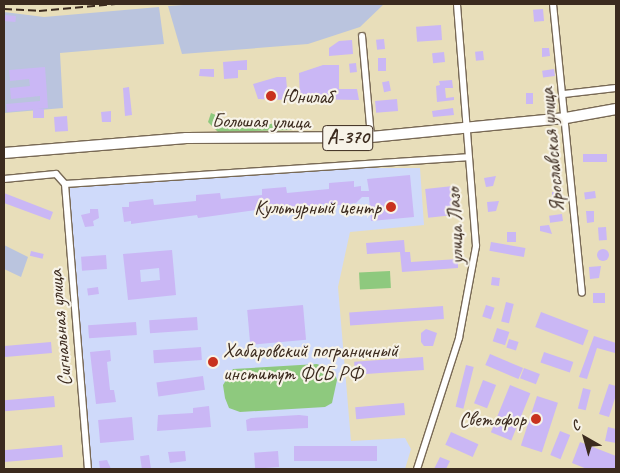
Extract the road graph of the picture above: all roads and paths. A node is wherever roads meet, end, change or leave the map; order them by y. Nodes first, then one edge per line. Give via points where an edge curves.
1 (457, 4) edge
2 (553, 4) edge
3 (362, 36) dead end
4 (616, 88) edge
5 (564, 94) junction
6 (616, 109) edge
7 (616, 116) edge
8 (578, 117) junction
9 (566, 118) junction
10 (466, 129) junction
11 (371, 137) junction
12 (4, 153) edge
13 (467, 157) junction
14 (4, 179) edge
15 (65, 184) junction
16 (582, 293) dead end
17 (88, 469) edge
18 (417, 469) edge

1 - 10 street, улица Лазо
2 - 5 street, Ярославская улица
3 - 11 street
4 - 5 street
5 - 9 street, Ярославская улица
6 - 8 highway, Большая улица / А-370
7 - 8 highway, Большая улица / А-370
8 - 9 highway, Большая улица / А-370
9 - 10 highway, Большая улица / А-370
9 - 16 street, Ярославская улица
10 - 11 highway, Большая улица / А-370
10 - 13 street, улица Лазо
11 - 12 highway, Большая улица / А-370 via 186,138
13 - 15 street
13 - 18 street, улица Лазо via 476,246 473,273 459,338
14 - 15 street via 56,174
15 - 17 street, Сигнальная улица

